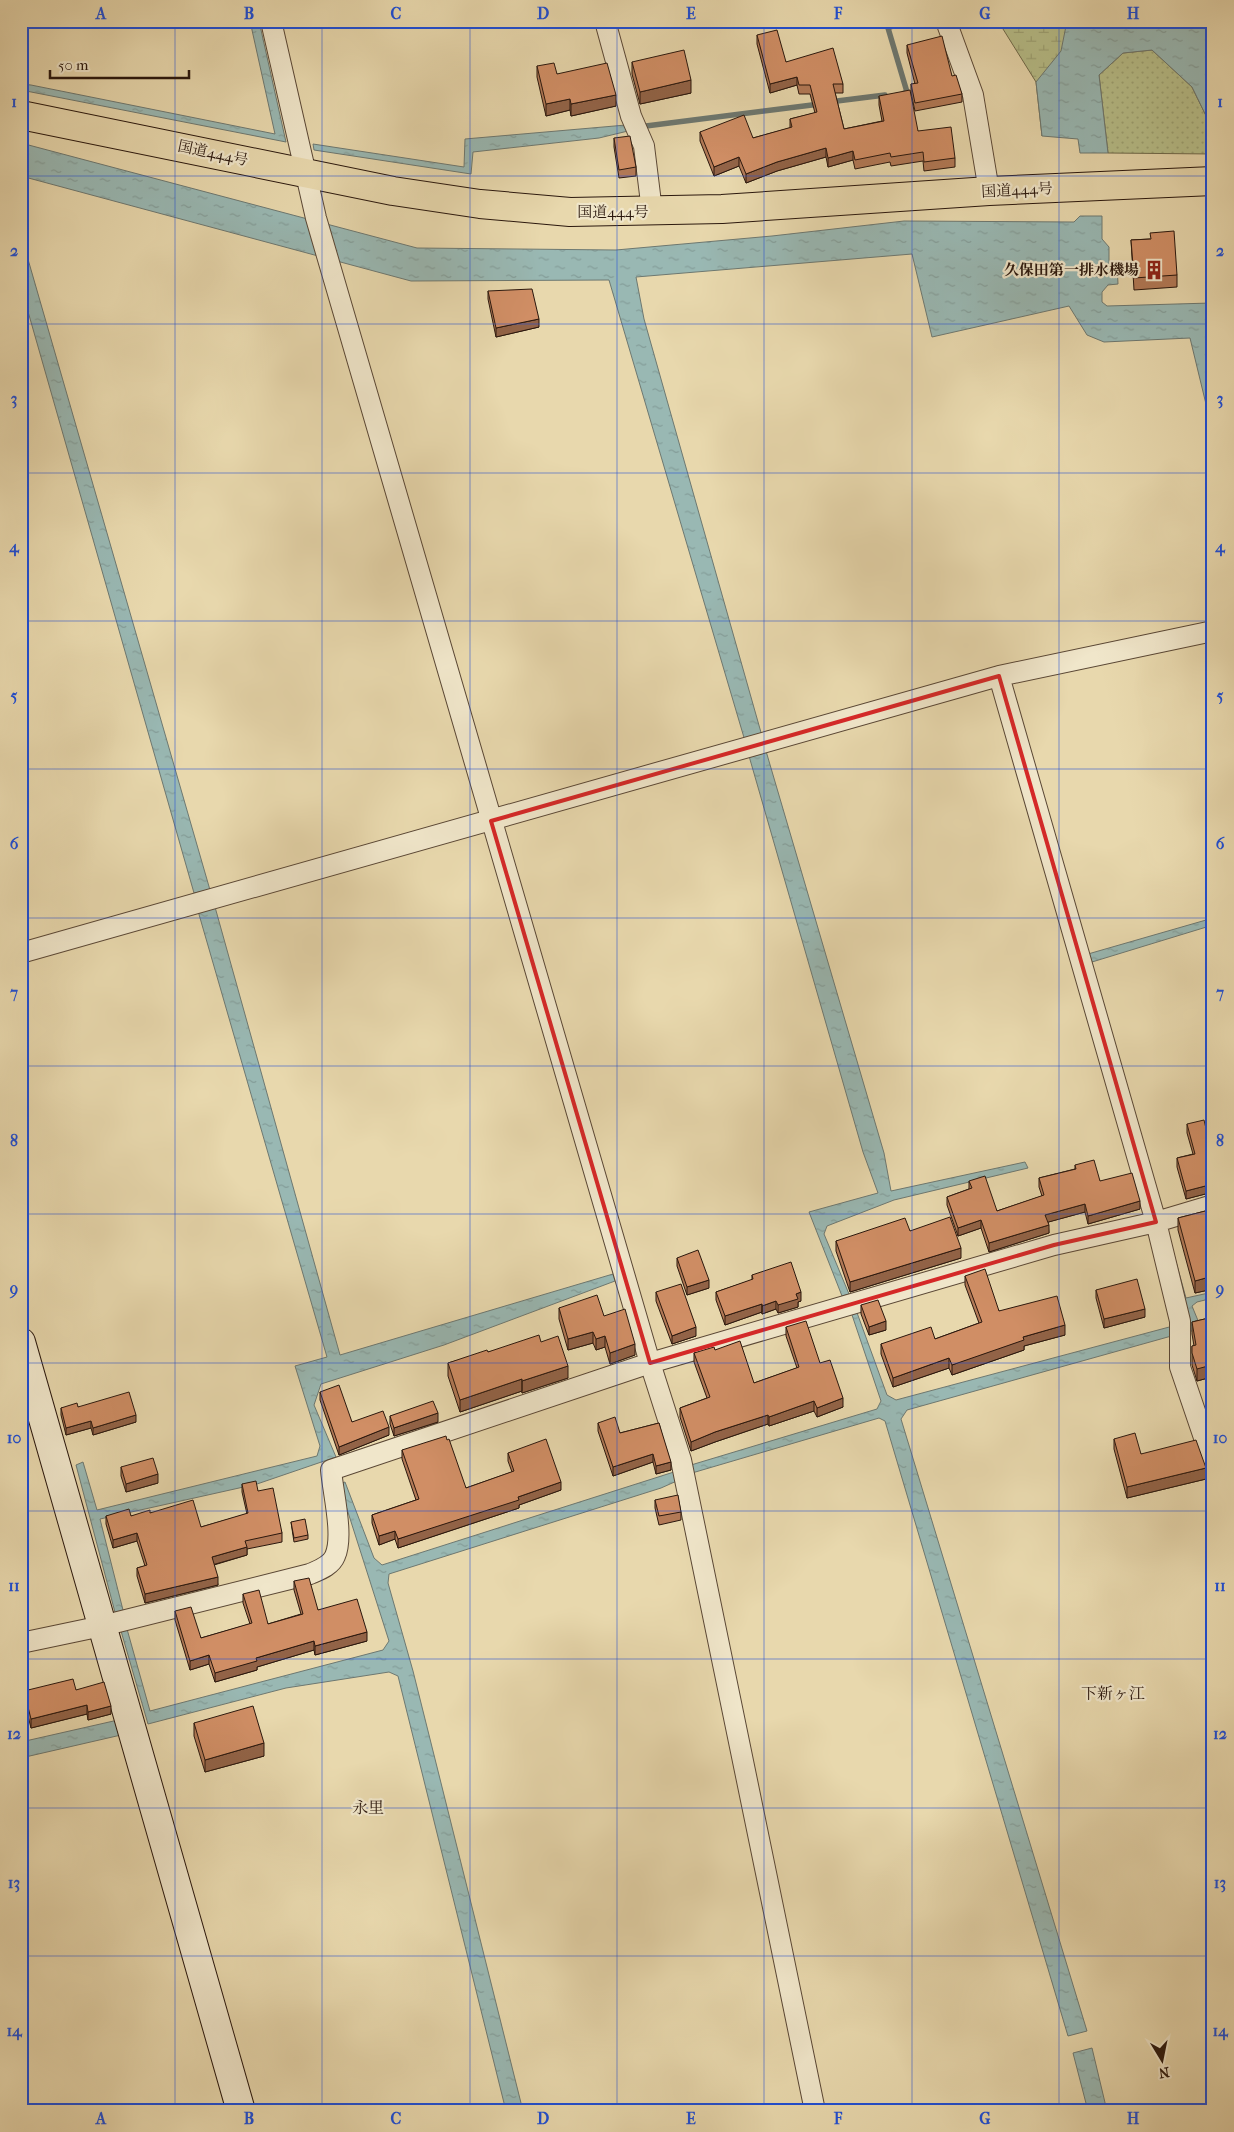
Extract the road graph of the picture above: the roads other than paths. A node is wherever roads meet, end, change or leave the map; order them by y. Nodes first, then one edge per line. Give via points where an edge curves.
1 (271, 21) edge
2 (605, 21) edge
3 (946, 21) edge
4 (21, 115) edge
5 (304, 172) junction
6 (1213, 181) edge
7 (989, 191) junction
8 (652, 212) junction
9 (1213, 631) edge
10 (999, 676) junction
11 (491, 821) junction
12 (21, 953) edge
13 (1213, 1205) edge
14 (1156, 1222) junction
15 (21, 1342) edge
16 (650, 1362) junction
17 (1213, 1464) edge
18 (102, 1626) junction
19 (21, 1643) edge
20 (241, 2111) edge
21 (815, 2111) edge

1 - 5 street
2 - 8 street via 630,116 644,146
3 - 7 street via 973,95
4 - 5 highway, 国道444号
5 - 8 highway, 国道444号 via 393,191 480,204 570,212
5 - 11 street
6 - 7 highway, 国道444号
7 - 8 highway, 国道444号
9 - 10 street
10 - 11 street
10 - 14 street
11 - 12 street
11 - 16 street
13 - 14 street
14 - 16 street via 1054,1245
14 - 17 street via 1180,1321 1180,1367
15 - 18 street
16 - 18 street via 331,1470 339,1538 335,1557 324,1568
16 - 21 street via 691,1502
18 - 19 street
18 - 20 street

